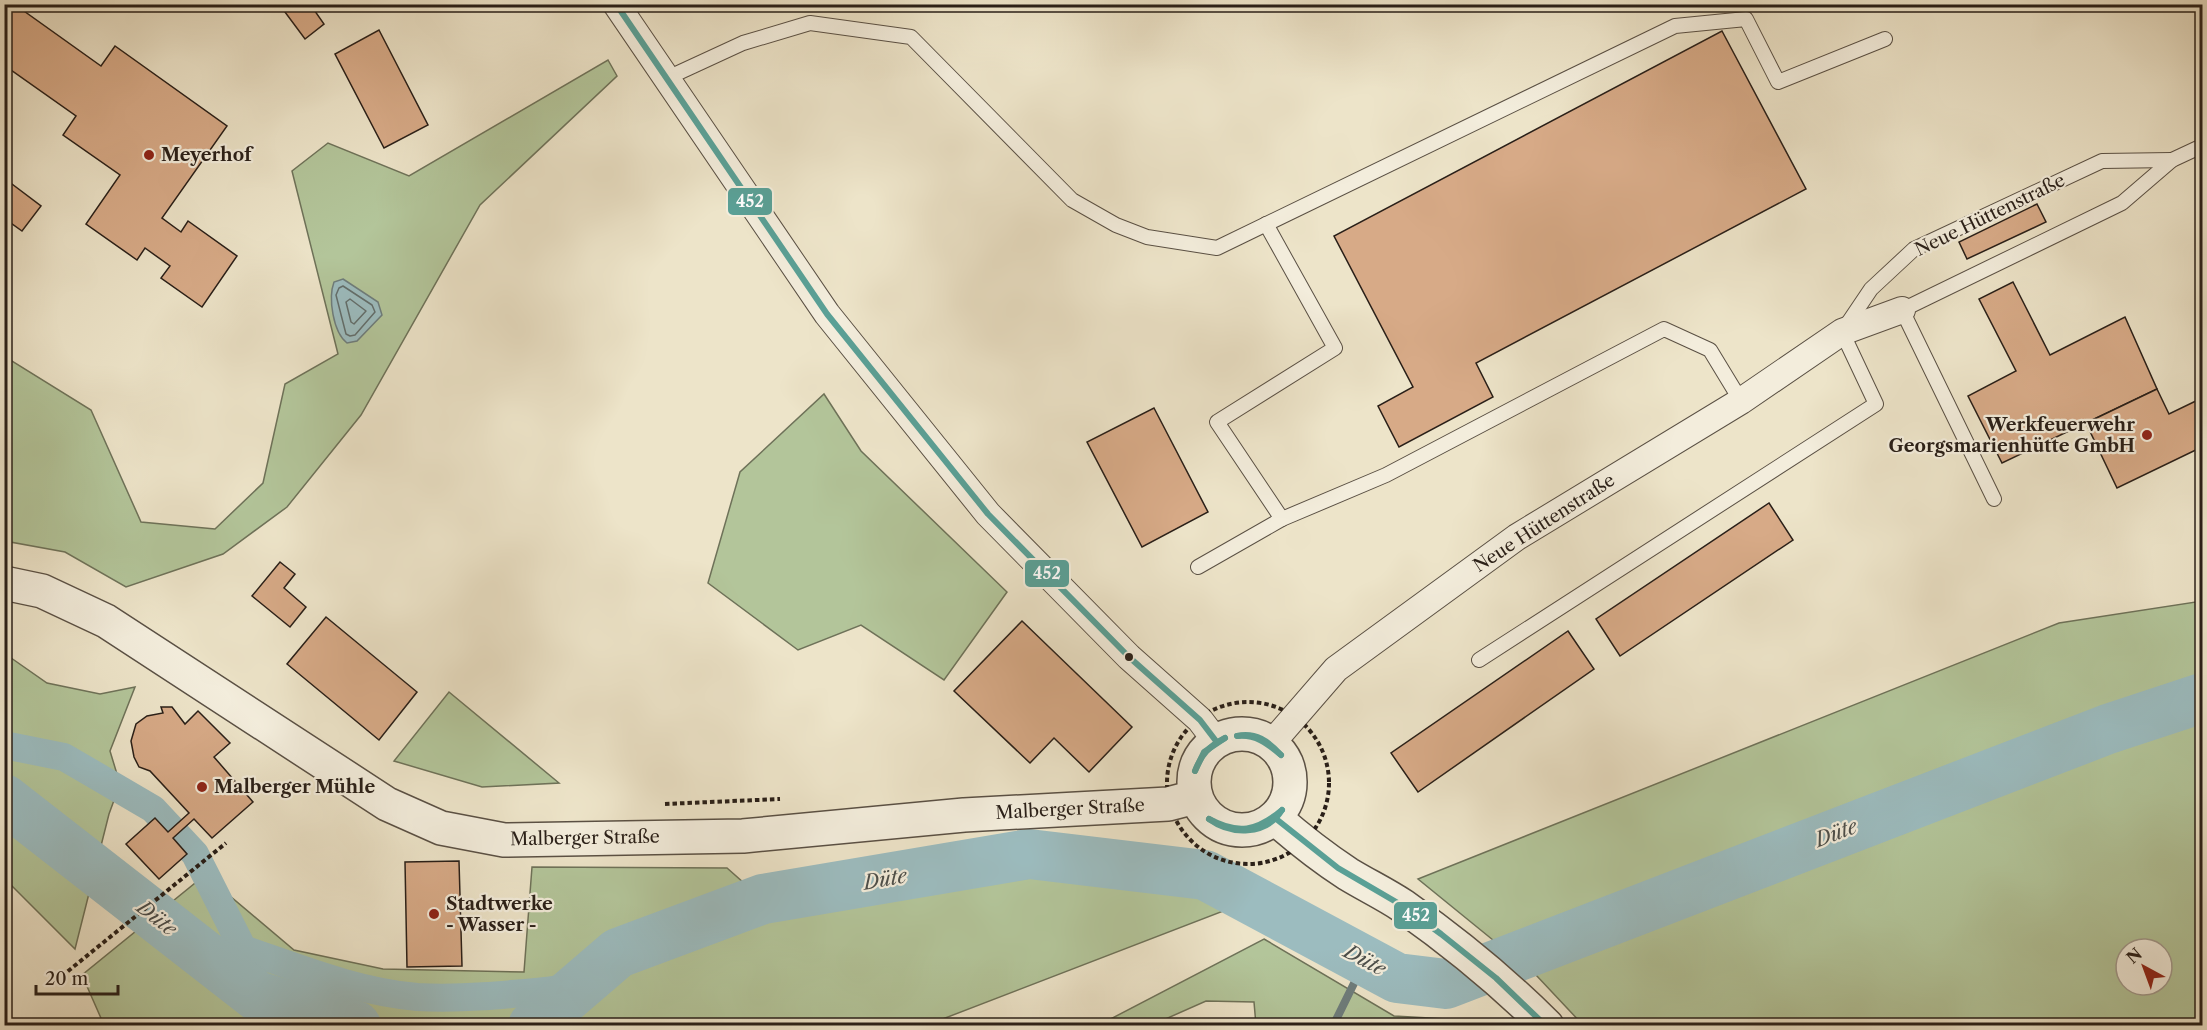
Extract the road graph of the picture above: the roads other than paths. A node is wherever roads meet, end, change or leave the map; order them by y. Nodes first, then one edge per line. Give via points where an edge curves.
1 (616, 4) edge
2 (1885, 39) dead end
3 (665, 79) junction
4 (2202, 146) edge
5 (2172, 160) junction
6 (1266, 224) junction
7 (1902, 310) junction
8 (1842, 332) junction
9 (1741, 401) junction
10 (1994, 499) dead end
11 (1282, 519) junction
12 (1198, 567) dead end
13 (4, 583) edge
14 (1479, 660) dead end
15 (1208, 731) junction
16 (1271, 744) junction
17 (1181, 800) junction
18 (1275, 818) junction
19 (1547, 1026) edge

1 - 3 street
2 - 6 lane via 1778,82 1746,19 1675,26
3 - 6 lane via 743,43 810,23 911,37 1072,200 1116,225 1147,237 1217,248
3 - 15 street via 827,314 988,514
4 - 5 lane, Neue Hüttenstraße
5 - 7 lane, Neue Hüttenstraße via 2122,203
5 - 8 lane, Neue Hüttenstraße via 2102,161 1914,249 1870,289
6 - 11 lane via 1335,348 1217,422
7 - 8 street, Neue Hüttenstraße
7 - 10 lane
8 - 9 street, Neue Hüttenstraße
8 - 14 lane via 1876,404
9 - 11 lane via 1710,350 1664,329 1386,475
9 - 16 street, Neue Hüttenstraße via 1517,537 1336,669
11 - 12 lane
13 - 17 street, Malberger Straße via 42,591 106,621 387,804 441,828 504,840 743,836
15 - 16 street via 1246,734
15 - 17 street via 1193,781
16 - 18 street via 1285,759 1290,774 1285,805
17 - 18 street via 1229,830 1262,827
18 - 19 street via 1303,842 1452,943 1513,991

